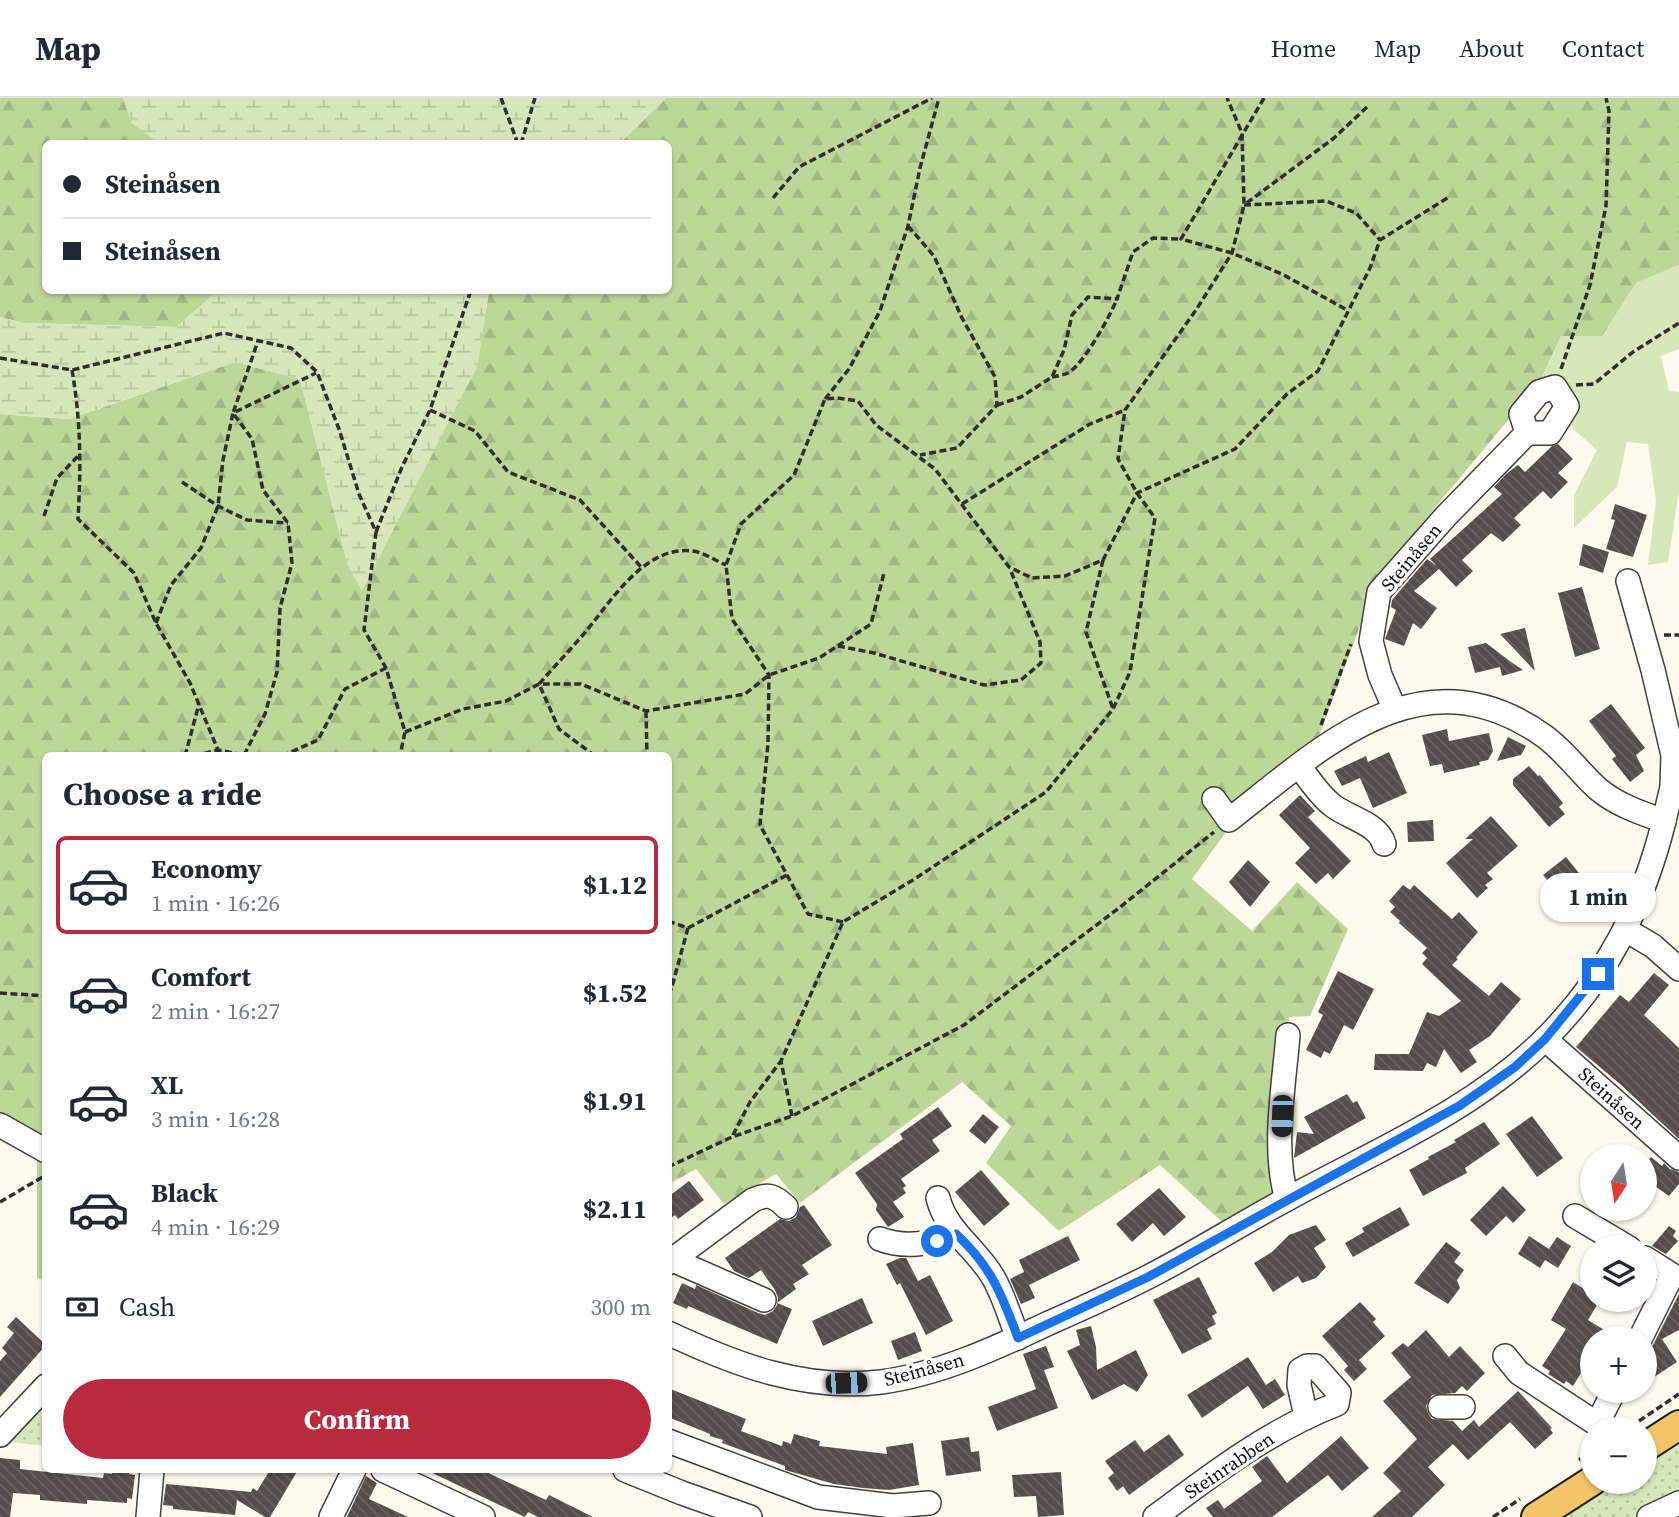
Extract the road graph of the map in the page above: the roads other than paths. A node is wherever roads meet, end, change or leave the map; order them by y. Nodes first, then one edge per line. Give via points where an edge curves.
1 (1555, 387) road end
2 (1628, 581) dead end
3 (1395, 710) junction
4 (1299, 766) junction
5 (1213, 799) dead end
6 (1670, 817) edge
7 (1384, 845) dead end
8 (1626, 930) junction
9 (1679, 969) edge
10 (1288, 1035) dead end
11 (1545, 1039) junction
12 (0, 1125) edge
13 (42, 1149) edge
14 (1679, 1158) edge
15 (938, 1198) dead end
16 (1287, 1199) junction
17 (786, 1207) dead end
18 (1575, 1216) dead end
19 (956, 1234) junction
20 (1607, 1235) edge
21 (880, 1239) dead end
22 (672, 1260) edge
23 (672, 1261) edge
24 (1657, 1266) edge
25 (764, 1300) dead end
26 (1657, 1305) edge
27 (672, 1335) edge
28 (1018, 1338) junction
29 (1505, 1356) dead end
30 (42, 1390) edge
31 (1440, 1407) dead end
32 (1463, 1407) dead end
33 (1306, 1416) dead end
34 (1585, 1417) edge
35 (1679, 1424) edge
36 (1657, 1430) edge
37 (0, 1435) edge
38 (672, 1442) edge
39 (152, 1473) edge
40 (353, 1473) edge
41 (389, 1473) edge
42 (632, 1473) edge
43 (1580, 1489) edge
44 (929, 1503) dead end
45 (1679, 1503) edge
46 (148, 1517) edge
47 (331, 1517) edge
48 (482, 1517) edge
49 (750, 1517) edge
50 (1155, 1517) edge
51 (1536, 1517) edge
52 (1649, 1517) edge

1 - 3 street, Steinåsen via 1566,406 1550,433 1527,433 1380,592 1371,640
2 - 6 street, Steinåsen via 1673,755
3 - 4 street via 1350,729
3 - 6 street via 1453,702 1492,709 1547,738 1613,800
4 - 5 street via 1229,820
4 - 7 street via 1331,804 1374,829
6 - 8 street, Steinåsen
8 - 9 street
8 - 11 street, Steinåsen via 1589,987
10 - 16 street via 1281,1152
11 - 14 street, Steinåsen
11 - 16 street, Steinåsen via 1515,1067 1459,1106
12 - 13 street
15 - 19 street
16 - 28 street, Steinåsen via 1148,1277
17 - 22 street via 769,1195 753,1200
18 - 20 street
19 - 21 street via 912,1245
19 - 28 street via 994,1278
23 - 25 street
24 - 26 street via 1672,1275
27 - 28 street, Steinåsen via 772,1375 846,1383 915,1376
29 - 34 street via 1519,1373
30 - 37 street
31 - 32 street
33 - 50 street, Steinrabben via 1250,1448
35 - 36 main road
38 - 44 street via 818,1497 893,1506
39 - 46 street
40 - 47 street
41 - 48 street
42 - 49 street
43 - 51 main road
45 - 52 street

